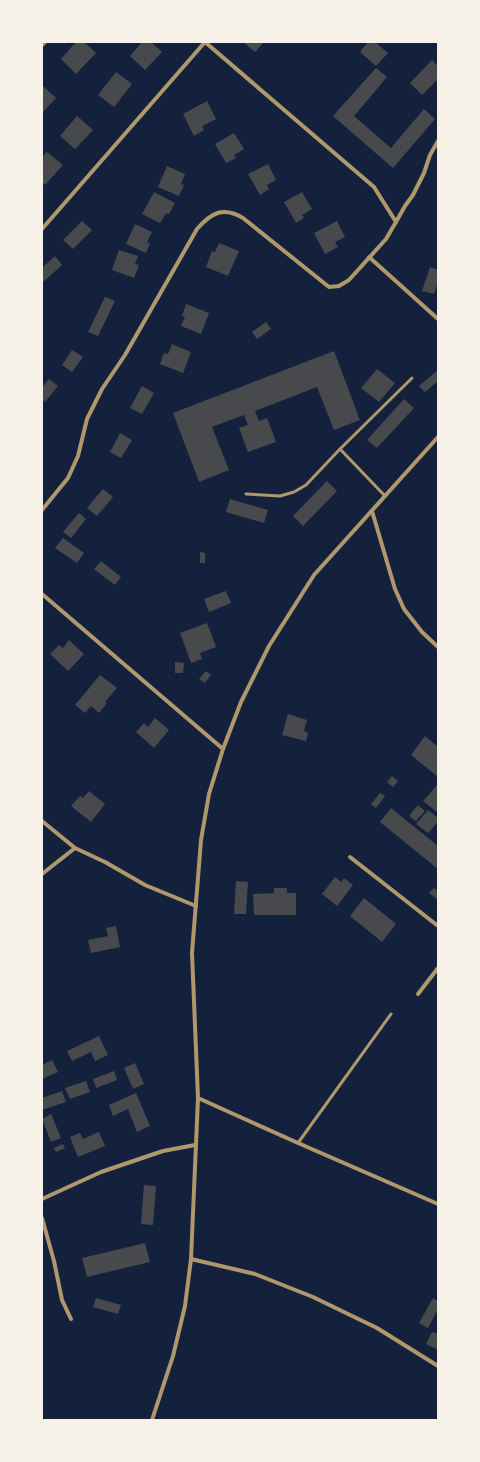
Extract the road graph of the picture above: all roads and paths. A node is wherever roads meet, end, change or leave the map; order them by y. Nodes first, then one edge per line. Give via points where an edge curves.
1 (45, 42) edge
2 (205, 42) edge
3 (42, 45) edge
4 (438, 141) edge
5 (396, 222) junction
6 (42, 228) edge
7 (369, 258) junction
8 (438, 319) edge
9 (412, 378) dead end
10 (438, 437) edge
11 (340, 449) junction
12 (246, 494) dead end
13 (385, 496) junction
14 (42, 510) edge
15 (372, 511) junction
16 (42, 594) edge
17 (438, 648) edge
18 (223, 749) junction
19 (42, 821) edge
20 (75, 848) junction
21 (350, 857) dead end
22 (42, 874) edge
23 (196, 906) junction
24 (438, 926) edge
25 (438, 968) edge
26 (418, 994) dead end
27 (391, 1014) dead end
28 (198, 1098) junction
29 (298, 1143) junction
30 (195, 1145) junction
31 (42, 1198) edge
32 (438, 1204) edge
33 (42, 1218) edge
34 (191, 1259) junction
35 (71, 1319) dead end
36 (438, 1366) edge
37 (152, 1420) edge

1 - 3 street
2 - 5 street via 374,187
2 - 6 street
4 - 5 street via 413,195
5 - 7 street via 386,239
7 - 8 street
7 - 14 street via 349,280 339,286 330,287 233,212 220,212 207,218 197,229 125,355 102,389 87,419 78,456 68,478
9 - 11 lane
10 - 13 street
11 - 12 lane via 306,485 294,492 280,496
11 - 13 lane
13 - 15 street
15 - 17 street via 395,589 404,609
15 - 18 street via 314,575 269,646 241,702
16 - 18 street
18 - 23 street via 209,794
19 - 20 street
20 - 22 street
20 - 23 street via 145,885
21 - 24 street
23 - 28 street via 192,953
25 - 26 street
27 - 29 lane
28 - 29 street
28 - 30 street
29 - 32 street
30 - 31 street via 163,1151
30 - 34 street
33 - 35 street via 62,1300
34 - 36 street via 254,1274 313,1297 377,1328
34 - 37 street via 185,1306 173,1356

